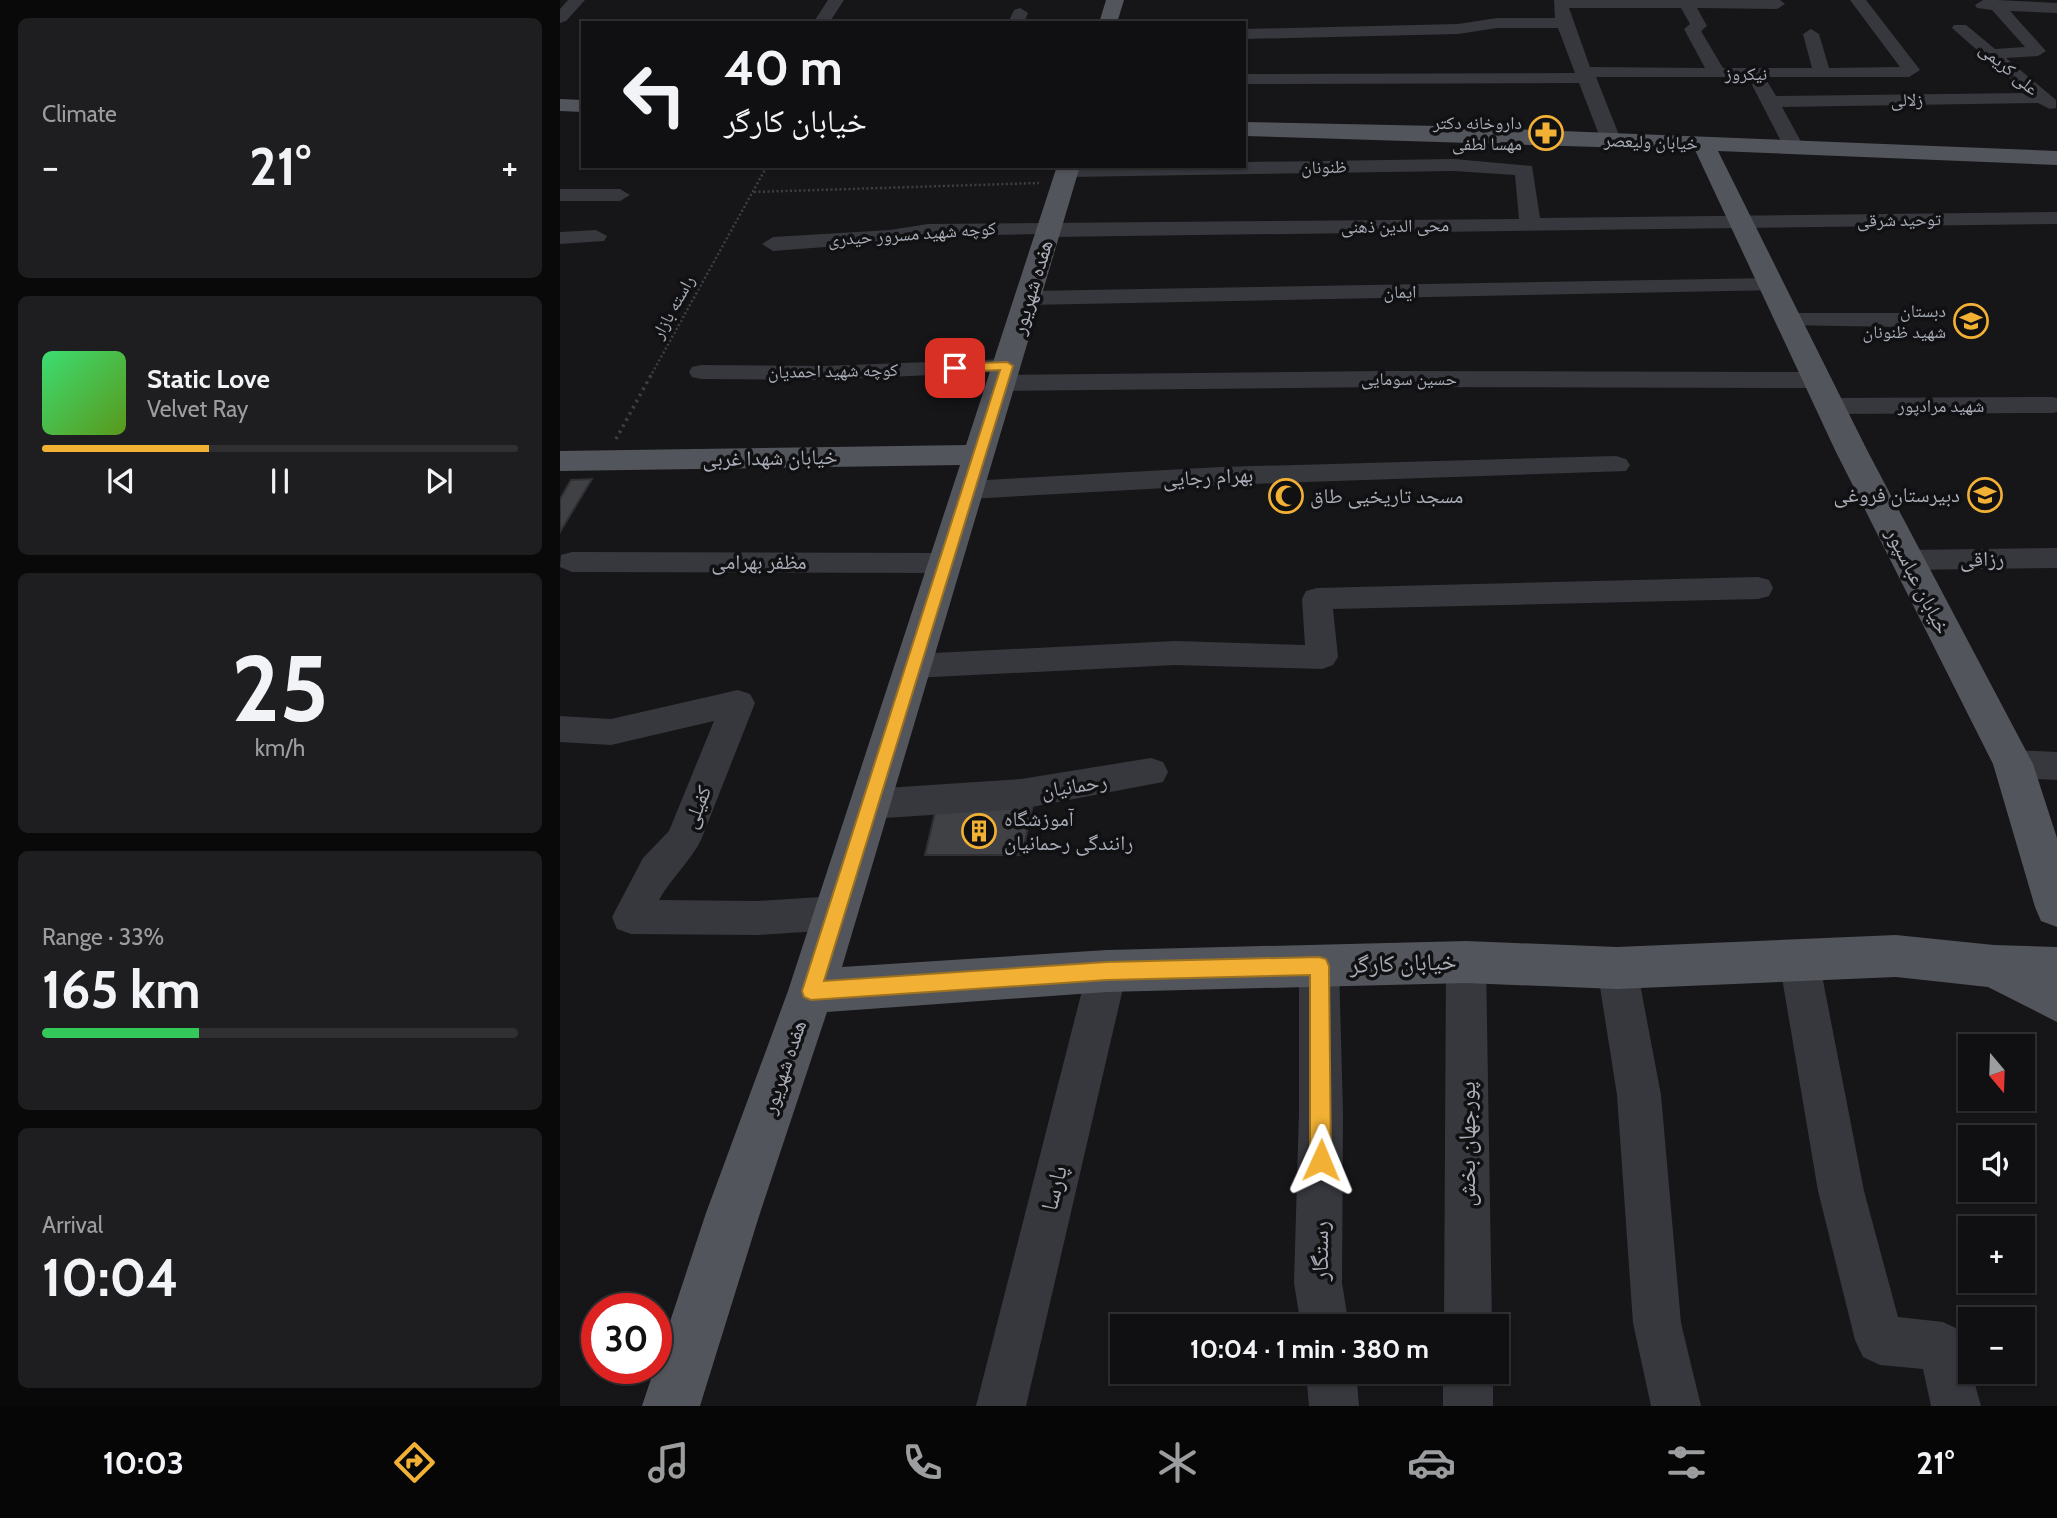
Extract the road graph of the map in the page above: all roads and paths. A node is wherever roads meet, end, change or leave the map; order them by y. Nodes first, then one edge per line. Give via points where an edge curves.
1 (577, 0) edge
2 (836, 0) edge
3 (1115, 0) edge
4 (1858, 0) edge
5 (1560, 1) edge
6 (1690, 2) edge
7 (1751, 2) edge
8 (1777, 4) dead end
9 (2057, 8) edge
10 (560, 18) edge
11 (822, 21) edge
12 (1109, 21) edge
13 (1564, 23) junction
14 (1960, 28) dead end
15 (1246, 34) edge
16 (1811, 34) dead end
17 (1990, 54) junction
18 (1821, 71) junction
19 (1717, 74) junction
20 (1754, 74) junction
21 (1586, 75) junction
22 (1246, 79) edge
23 (2042, 98) junction
24 (1772, 102) junction
25 (560, 105) edge
26 (581, 106) edge
27 (2057, 110) edge
28 (1246, 129) edge
29 (1611, 140) junction
30 (1703, 144) junction
31 (1794, 147) junction
32 (2057, 158) edge
33 (766, 168) edge
34 (1060, 173) edge
35 (753, 192) junction
36 (560, 195) edge
37 (620, 195) dead end
38 (2057, 218) edge
39 (1741, 221) junction
40 (1530, 224) junction
41 (1050, 229) junction
42 (596, 236) dead end
43 (560, 238) edge
44 (773, 244) dead end
45 (1772, 285) junction
46 (1028, 298) junction
47 (1788, 320) junction
48 (1901, 320) dead end
49 (701, 372) dead end
50 (1004, 375) junction
51 (1824, 393) junction
52 (2053, 405) dead end
53 (979, 455) junction
54 (560, 461) edge
55 (604, 461) junction
56 (1616, 466) dead end
57 (968, 490) junction
58 (2056, 559) edge
59 (1908, 560) junction
60 (572, 562) dead end
61 (945, 563) junction
62 (1758, 588) dead end
63 (913, 666) junction
64 (560, 729) edge
65 (2013, 764) junction
66 (2057, 766) edge
67 (1151, 772) dead end
68 (870, 804) junction
69 (2054, 887) edge
70 (836, 913) junction
71 (1799, 960) junction
72 (1466, 962) junction
73 (1319, 966) junction
74 (1994, 966) junction
75 (1617, 968) junction
76 (2057, 968) edge
77 (1107, 971) junction
78 (811, 991) junction
79 (2057, 1000) edge
80 (1323, 1314) edge
81 (1468, 1314) edge
82 (1332, 1384) edge
83 (1468, 1384) edge
84 (670, 1406) edge
85 (1001, 1406) edge
86 (1334, 1406) edge
87 (1468, 1406) edge
88 (1676, 1406) edge
89 (1956, 1406) edge

1 - 10 street
2 - 11 street
3 - 12 main road
4 - 18 street, نیکروز via 1911,70
5 - 6 street
5 - 13 street
6 - 7 street
6 - 19 street via 1699,26 1692,29
7 - 8 street
9 - 17 street via 1989,5 2038,51
13 - 15 street
13 - 21 street
14 - 17 street, علی کریمی
16 - 18 street
17 - 23 street, علی کریمی
18 - 20 street, نیکروز
19 - 20 street, نیکروز
19 - 21 street, نیکروز
20 - 24 street
21 - 22 street, نیکروز
21 - 29 street
23 - 24 street, زلالی
23 - 27 street, علی کریمی
24 - 31 street
25 - 26 main road
28 - 29 main road, خیابان ولیعصر
29 - 30 main road, خیابان ولیعصر
30 - 31 main road, خیابان ولیعصر
30 - 39 main road, خیابان عباسپور
31 - 32 main road, خیابان ولیعصر
33 - 35 path, راسته بازار
34 - 35 path
34 - 40 street, ظنونان via 1454,165 1525,170
34 - 41 main road, هفده شهریور
35 - 55 path, راسته بازار
36 - 37 street
38 - 39 street, توحید شرقی
39 - 40 street, محی الدین ذهنی
39 - 45 main road, خیابان عباسپور
40 - 41 street, محی الدین ذهنی
41 - 44 street, کوچه شهید مسرور حیدری via 929,230
41 - 46 main road, هفده شهریور
42 - 43 street
45 - 46 street, ایمان
45 - 47 main road, خیابان عباسپور
46 - 50 main road, هفده شهریور
47 - 48 street
47 - 51 main road, خیابان عباسپور
49 - 50 street, کوچه شهید احمدیان
50 - 51 street, حسین سومایی via 1382,379
50 - 53 main road, هفده شهریور
51 - 52 street, شهید مرادپور
51 - 59 main road, خیابان عباسپور
53 - 55 main road, خیابان شهدا غربی
53 - 57 main road, هفده شهریور
54 - 55 main road, خیابان شهدا غربی
56 - 57 street, بهرام رجایی via 1235,475
57 - 61 main road, هفده شهریور
58 - 59 street, رزاقی
59 - 65 main road, خیابان عباسپور
60 - 61 street, مظفر بهرامی
61 - 63 main road, هفده شهریور
62 - 63 street via 1317,599 1322,657 1175,653
63 - 68 main road, هفده شهریور
64 - 70 street, کفیلی via 611,732 738,703 683,840 656,869 631,917
65 - 66 street
65 - 69 main road, خیابان عباسپور
67 - 68 street, رحمانیان via 1021,794
68 - 70 main road, هفده شهریور
70 - 78 main road, هفده شهریور
71 - 74 main road, خیابان کارگر via 1896,956
71 - 75 main road, خیابان کارگر
71 - 89 street via 1841,1191 1880,1340 1943,1347
72 - 73 main road, خیابان کارگر
72 - 75 main road, خیابان کارگر
72 - 81 street, پورجهان بخش
73 - 77 main road, خیابان کارگر
73 - 80 street, رستگار via 1318,1283
74 - 76 main road, خیابان کارگر
74 - 79 main road, خیابان کارگر
75 - 88 street via 1639,1095 1657,1323
77 - 78 main road, خیابان کارگر
77 - 85 street, پارسا
78 - 84 main road, هفده شهریور
82 - 86 street
83 - 87 street

